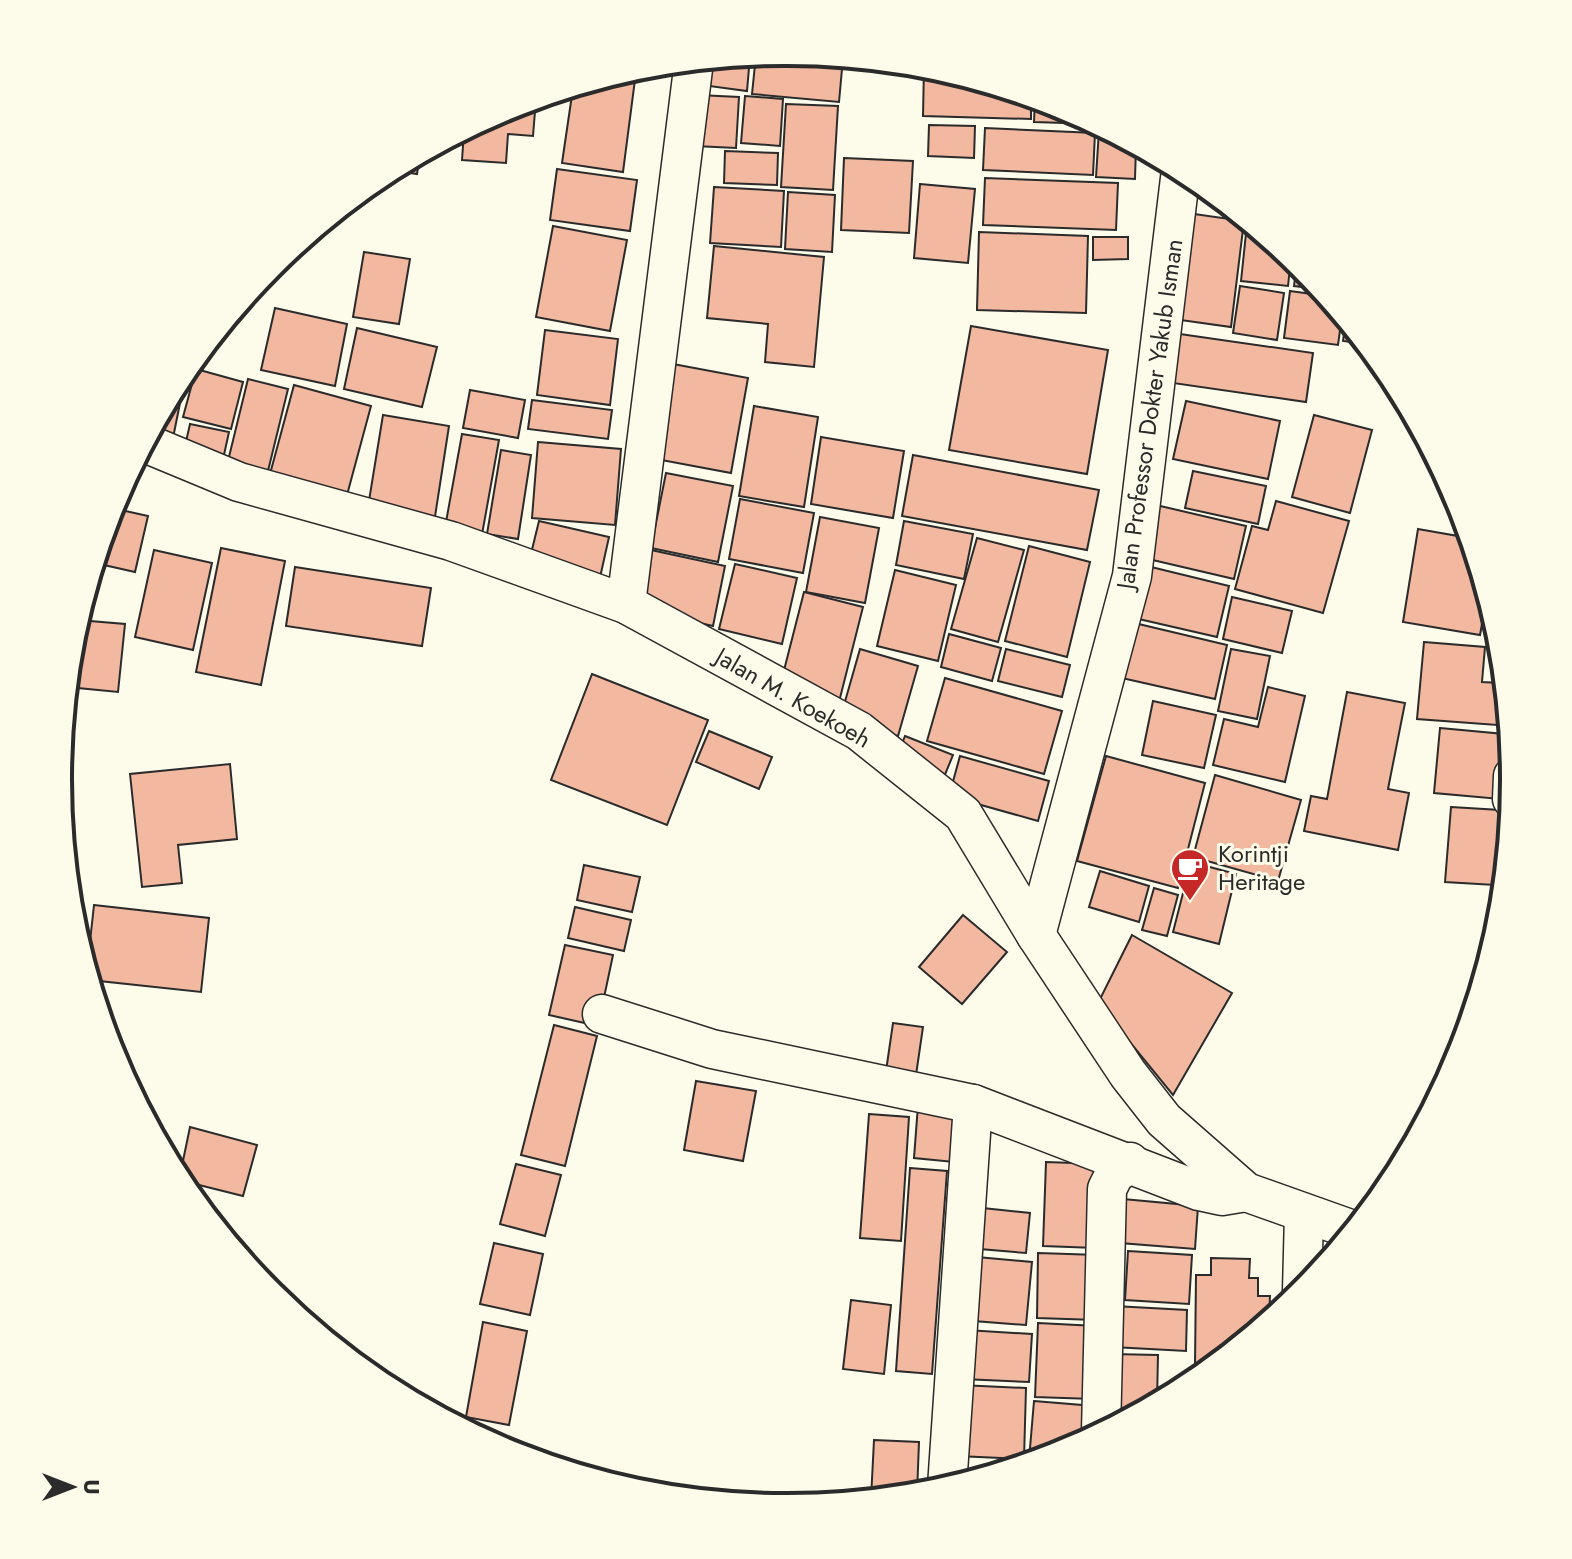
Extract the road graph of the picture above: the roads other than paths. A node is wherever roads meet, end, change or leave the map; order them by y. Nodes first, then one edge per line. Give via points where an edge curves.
1 (693, 72) edge
2 (1185, 188) edge
3 (155, 447) edge
4 (626, 604) junction
5 (1036, 935) junction
6 (602, 1014) dead end
7 (973, 1104) junction
8 (1130, 1162) junction
9 (1246, 1192) junction
10 (1304, 1214) junction
11 (1342, 1226) edge
12 (1303, 1271) edge
13 (1101, 1419) edge
14 (948, 1474) edge

1 - 4 street
2 - 5 street, Jalan Professor Dokter Yakub Isman via 1132,576
3 - 4 street, Jalan M. Koekoeh via 239,482 451,541
4 - 5 street, Jalan M. Koekoeh via 859,731 963,814
5 - 9 street, Jalan M. Koekoeh via 1164,1120
6 - 7 street via 712,1049
7 - 8 street
7 - 14 street
8 - 9 street via 1199,1191 1222,1196
8 - 13 street via 1107,1189
9 - 10 street, Jalan M. Koekoeh
10 - 11 street, Jalan M. Koekoeh
10 - 12 street

